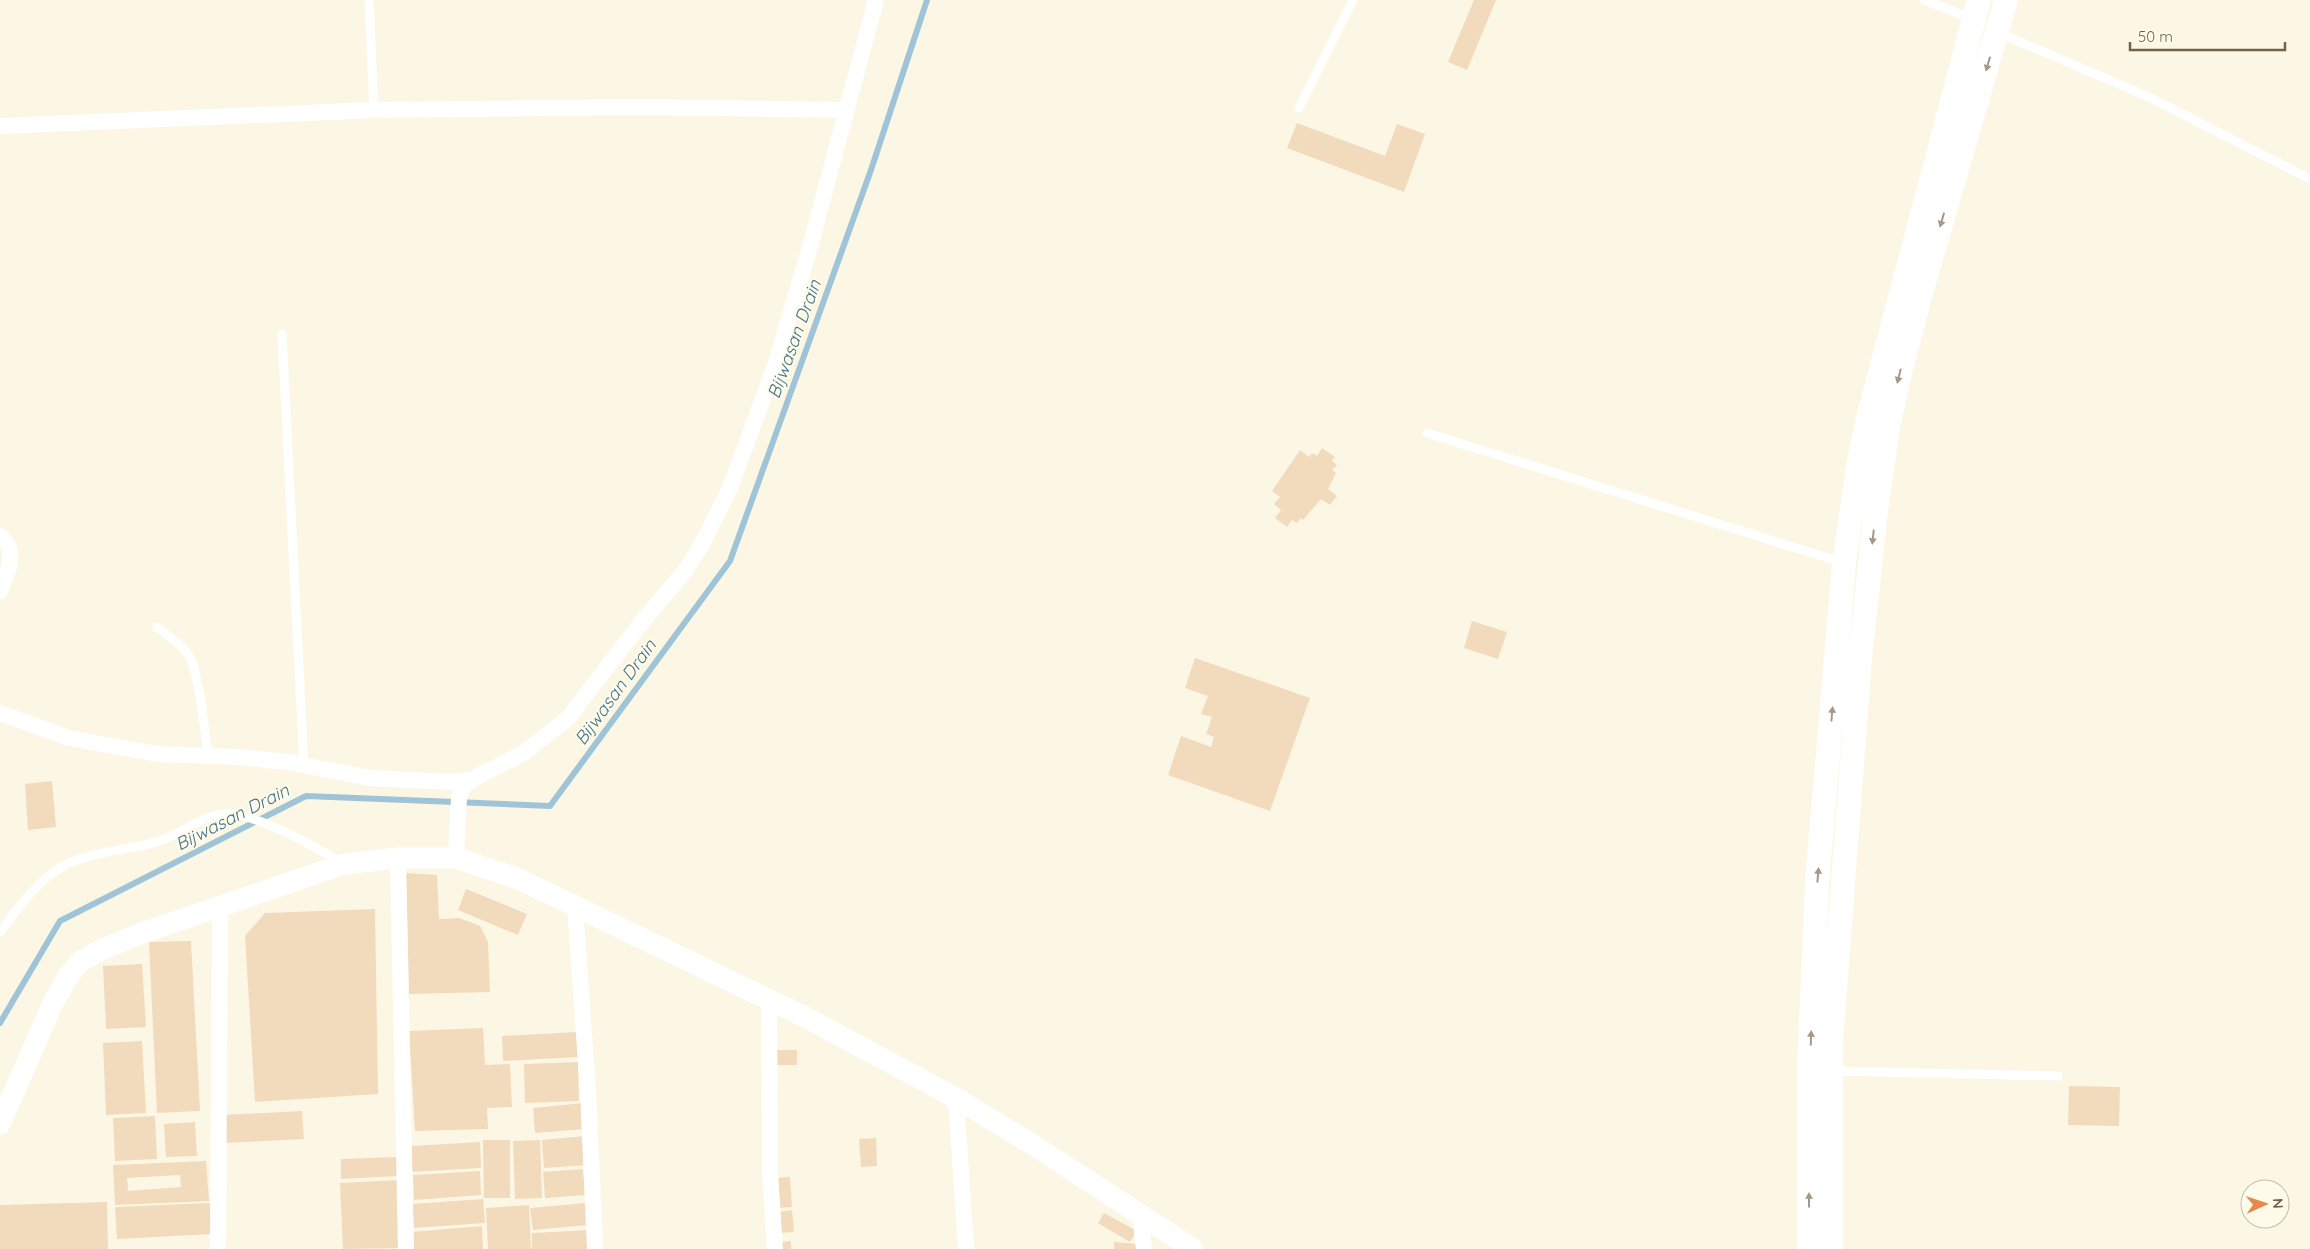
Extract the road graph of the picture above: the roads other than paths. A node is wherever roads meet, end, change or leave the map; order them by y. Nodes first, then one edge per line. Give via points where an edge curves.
1 (369, 0) edge
2 (876, 0) edge
3 (1353, 0) edge
4 (1924, 0) edge
5 (2006, 0) edge
6 (1976, 10) edge
7 (1997, 32) junction
8 (1299, 108) dead end
9 (374, 110) junction
10 (846, 110) junction
11 (0, 126) edge
12 (2310, 179) edge
13 (282, 334) dead end
14 (1427, 433) dead end
15 (0, 536) edge
16 (1844, 563) junction
17 (0, 591) edge
18 (157, 627) dead end
19 (0, 713) edge
20 (208, 755) junction
21 (304, 766) junction
22 (469, 780) junction
23 (457, 851) junction
24 (398, 858) junction
25 (344, 864) junction
26 (220, 906) junction
27 (575, 906) junction
28 (0, 932) edge
29 (769, 1000) junction
30 (1831, 1071) junction
31 (2058, 1076) dead end
32 (956, 1098) junction
33 (0, 1124) edge
34 (1140, 1214) junction
35 (218, 1249) edge
36 (406, 1249) edge
37 (595, 1249) edge
38 (775, 1249) edge
39 (966, 1249) edge
40 (1144, 1249) edge
41 (1194, 1249) edge
42 (1809, 1249) edge
43 (1831, 1249) edge

1 - 9 lane
2 - 10 street
3 - 8 lane
4 - 6 lane
5 - 7 main road
6 - 16 main road via 1868,418
7 - 12 lane via 2149,98
7 -> 30 main road via 1921,293 1888,428 1860,658
9 - 10 street via 638,107
9 - 11 street
10 - 22 street via 776,363 730,488 701,546 685,572 568,718 524,753
13 - 21 lane
14 - 16 lane
15 - 17 street via 10,549 11,559
42 -> 16 main road via 1809,1071 1817,883
18 - 20 lane via 184,648 190,657
19 - 20 street via 87,742 156,754
20 - 21 street
21 - 22 street via 370,778
22 - 23 street via 458,797
23 - 24 street
23 - 27 street
24 - 25 street
24 - 36 street
25 - 26 street
25 - 28 lane via 271,827 238,815 221,814 151,844 76,860 43,880
26 - 33 street via 142,933 81,961 52,1005
26 - 35 street
27 - 29 street
27 - 37 street
29 - 32 street
29 - 38 street via 770,1173
30 - 31 lane
30 - 43 main road
32 - 34 street
32 - 39 street
34 - 40 street
34 - 41 street

